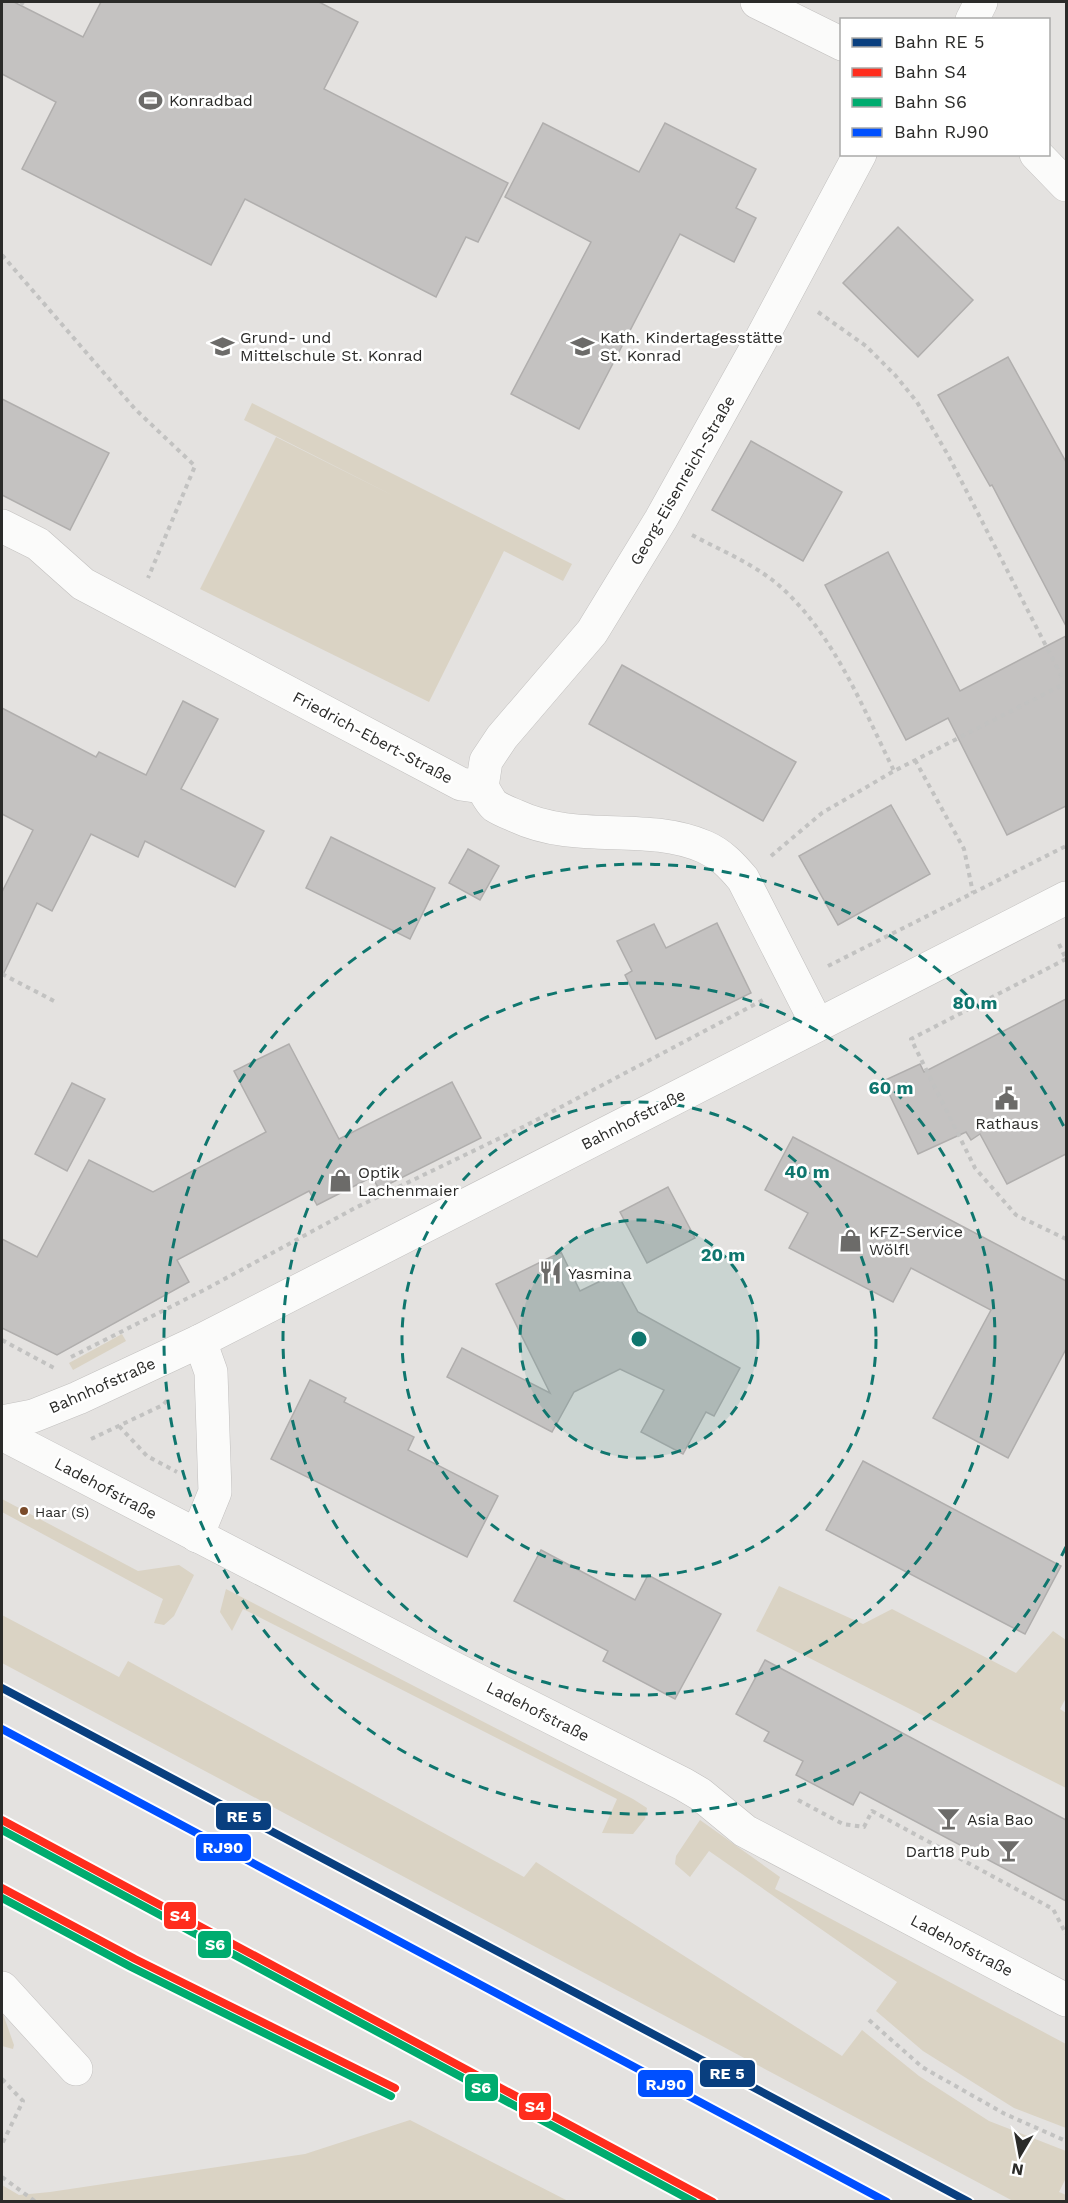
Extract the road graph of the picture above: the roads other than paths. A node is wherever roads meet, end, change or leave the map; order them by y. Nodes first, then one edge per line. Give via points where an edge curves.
1 (758, 2) edge
2 (981, 2) edge
3 (973, 18) edge
4 (840, 43) edge
5 (859, 156) edge
6 (1038, 156) edge
7 (1066, 185) edge
8 (2, 526) edge
9 (482, 787) junction
10 (1066, 898) edge
11 (817, 1024) junction
12 (200, 1341) junction
13 (2, 1422) edge
14 (2, 1434) edge
15 (197, 1536) junction
16 (2, 1988) edge
17 (1066, 2000) edge
18 (76, 2069) dead end

1 - 4 street
2 - 3 street
5 - 9 street, Georg-Eisenreich-Straße via 661,519 592,632 502,737 486,761
6 - 7 street
8 - 9 street, Friedrich-Ebert-Straße via 38,544 83,584 460,784
9 - 11 street via 494,806 526,821 561,830 658,835 706,848 728,862 743,879
10 - 11 street, Bahnhofstraße
11 - 12 street, Bahnhofstraße
12 - 13 street, Bahnhofstraße via 78,1398 33,1416
12 - 15 street via 211,1372 215,1492
14 - 15 street, Ladehofstraße
15 - 17 street, Ladehofstraße via 683,1784 745,1831
16 - 18 street

